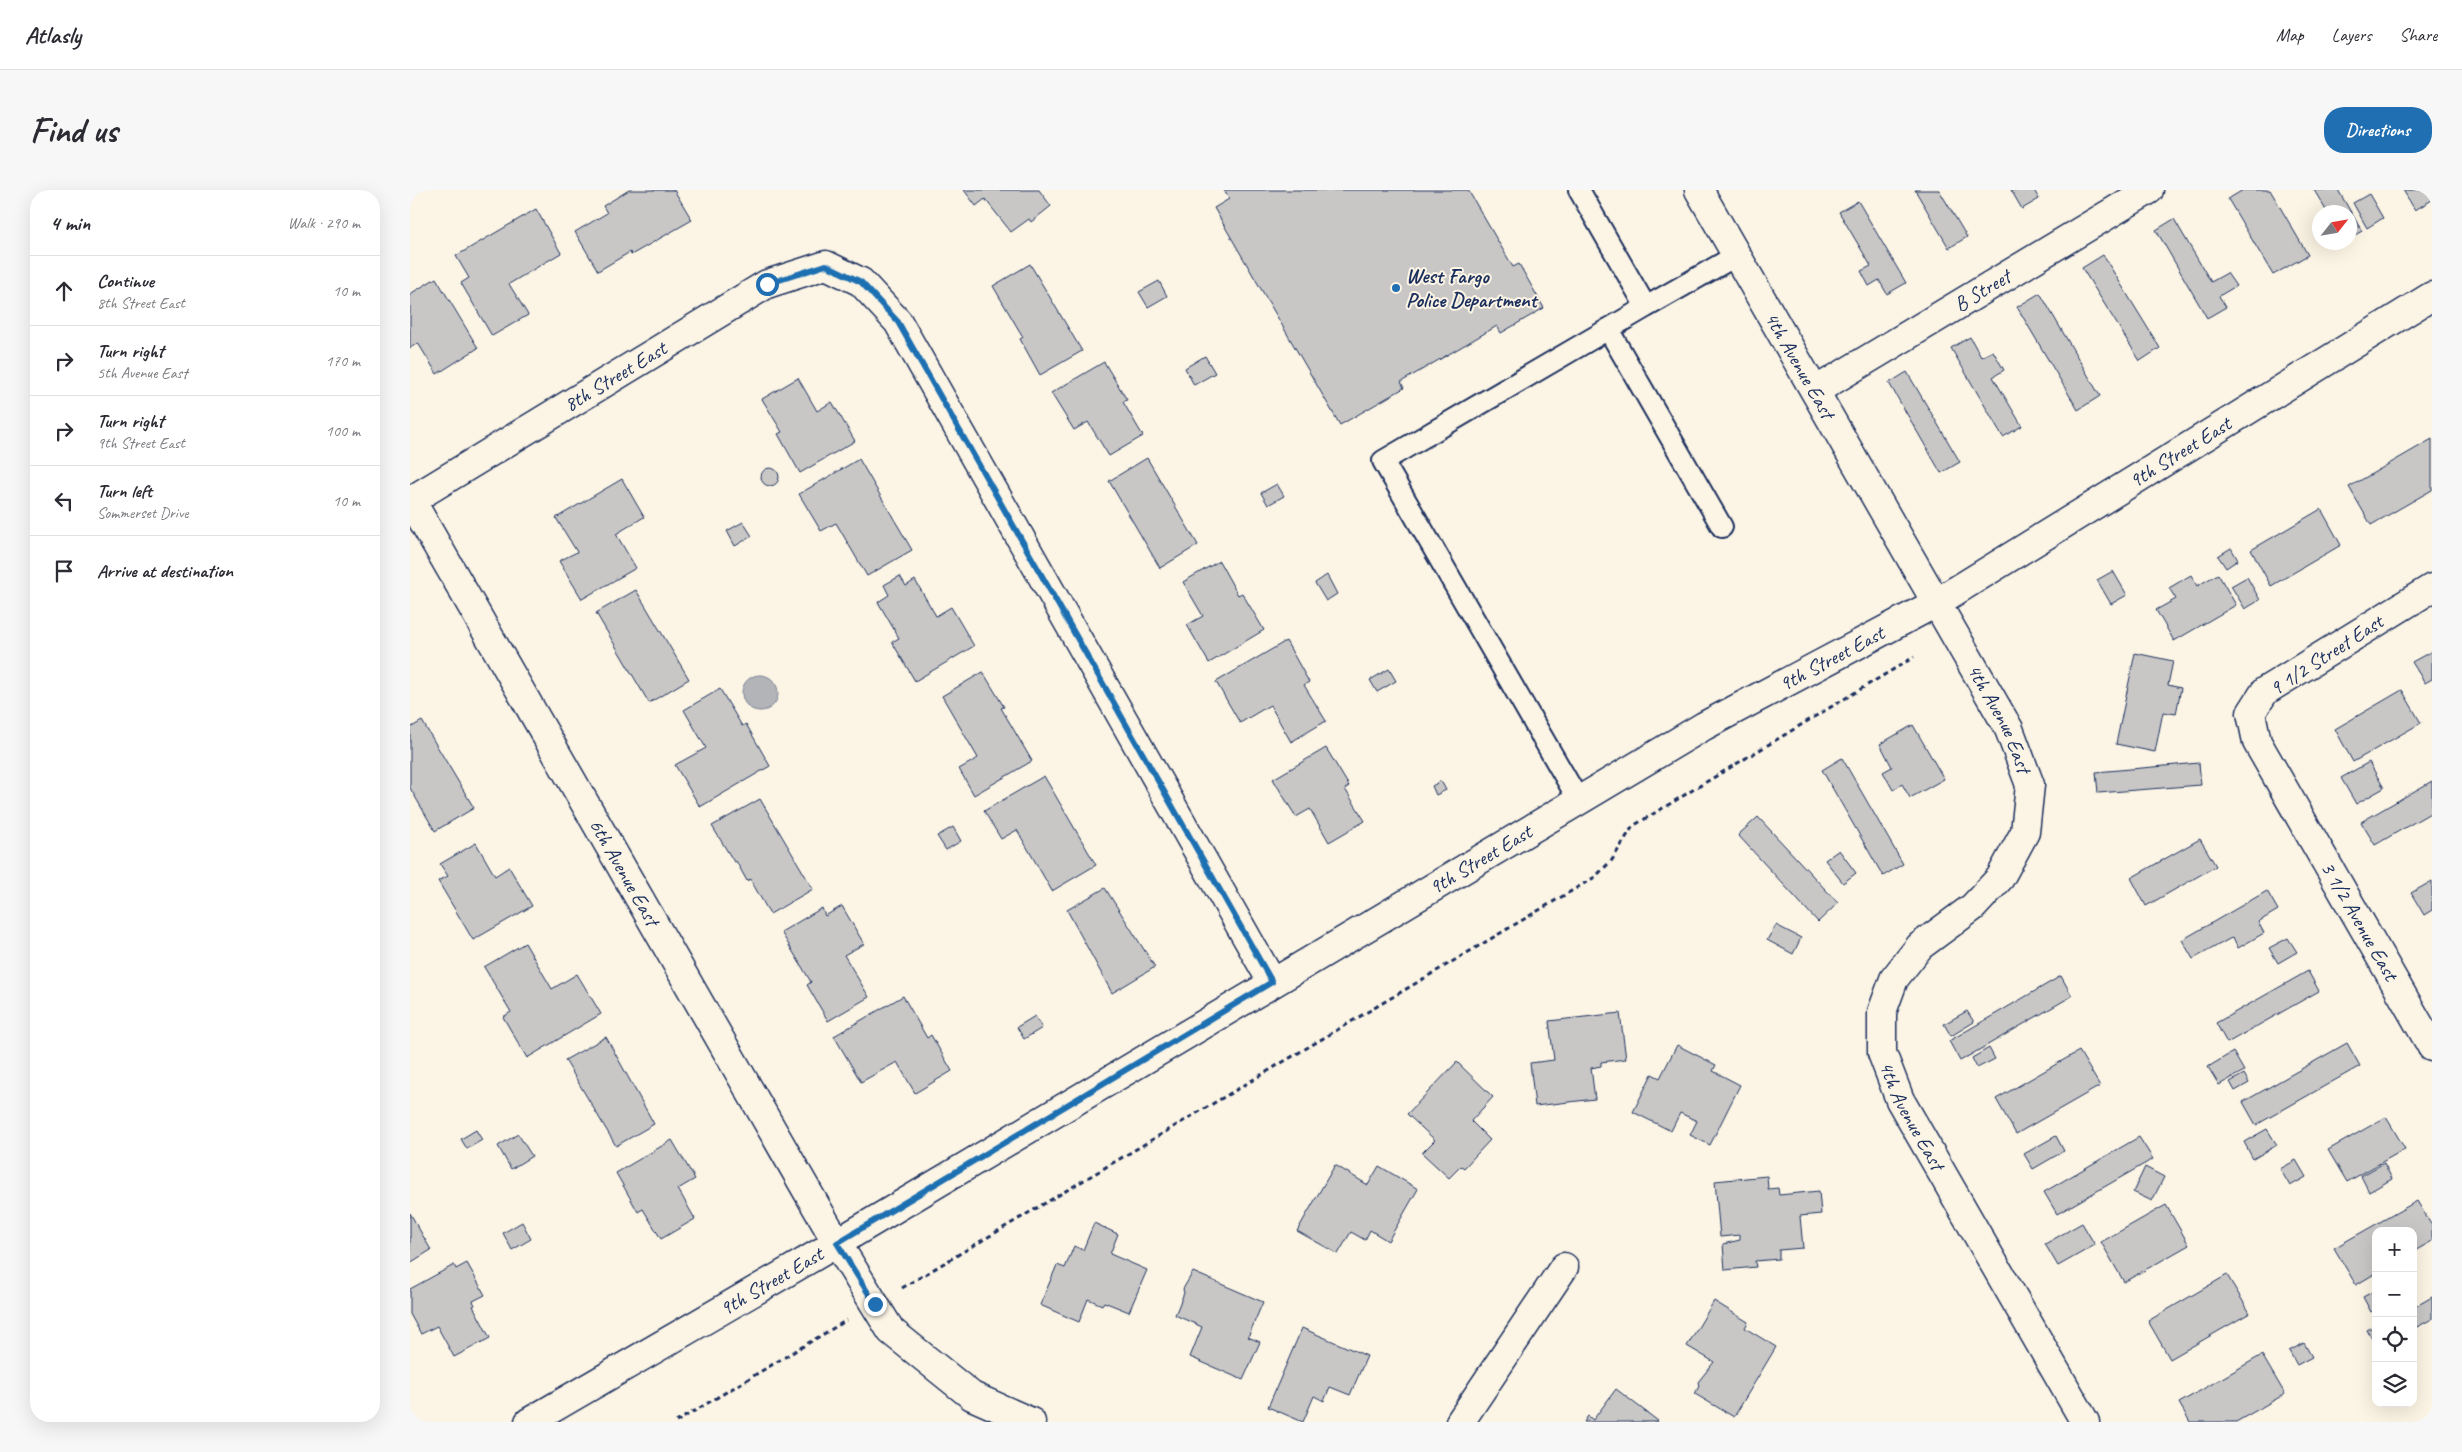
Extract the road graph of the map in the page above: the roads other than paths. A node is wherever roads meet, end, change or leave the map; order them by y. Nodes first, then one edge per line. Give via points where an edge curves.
1 (1579, 190) edge
2 (1699, 190) edge
3 (2149, 190) edge
4 (1737, 255) junction
5 (2429, 304) edge
6 (1646, 307) junction
7 (1608, 329) junction
8 (1815, 391) junction
9 (411, 500) edge
10 (1722, 527) dead end
11 (2432, 588) edge
12 (1936, 602) junction
13 (2286, 794) joint
14 (1579, 801) junction
15 (1272, 982) junction
16 (2432, 1047) edge
17 (837, 1243) junction
18 (1564, 1267) dead end
19 (529, 1422) edge
20 (1031, 1422) edge
21 (1460, 1422) edge
22 (2085, 1422) edge

1 - 6 lane
2 - 4 street, 4th Avenue East
3 - 8 street, B Street
4 - 6 lane
4 - 8 street, 4th Avenue East
5 - 12 street, 9th Street East
6 - 7 lane
7 - 10 lane
7 - 14 lane via 1383,461
8 - 12 street, 4th Avenue East
9 - 15 street, 8th Street East via 767,284 826,265 861,282 898,322
9 - 17 street, 6th Avenue East
11 - 13 street, 9 1/2 Street East via 2265,691 2251,713 2252,720 2257,742
12 - 14 street, 9th Street East via 1704,726
12 - 22 street, 4th Avenue East via 2009,730 2030,785 2026,822 2000,878 1973,907 1920,946 1894,979 1882,1012 1882,1053 1900,1100
13 - 16 street, 3 1/2 Avenue East
14 - 15 street, 9th Street East
15 - 17 street, 9th Street East
17 - 19 street, 9th Street East
17 - 20 street, 6th Avenue East via 891,1331 972,1396
18 - 21 street

